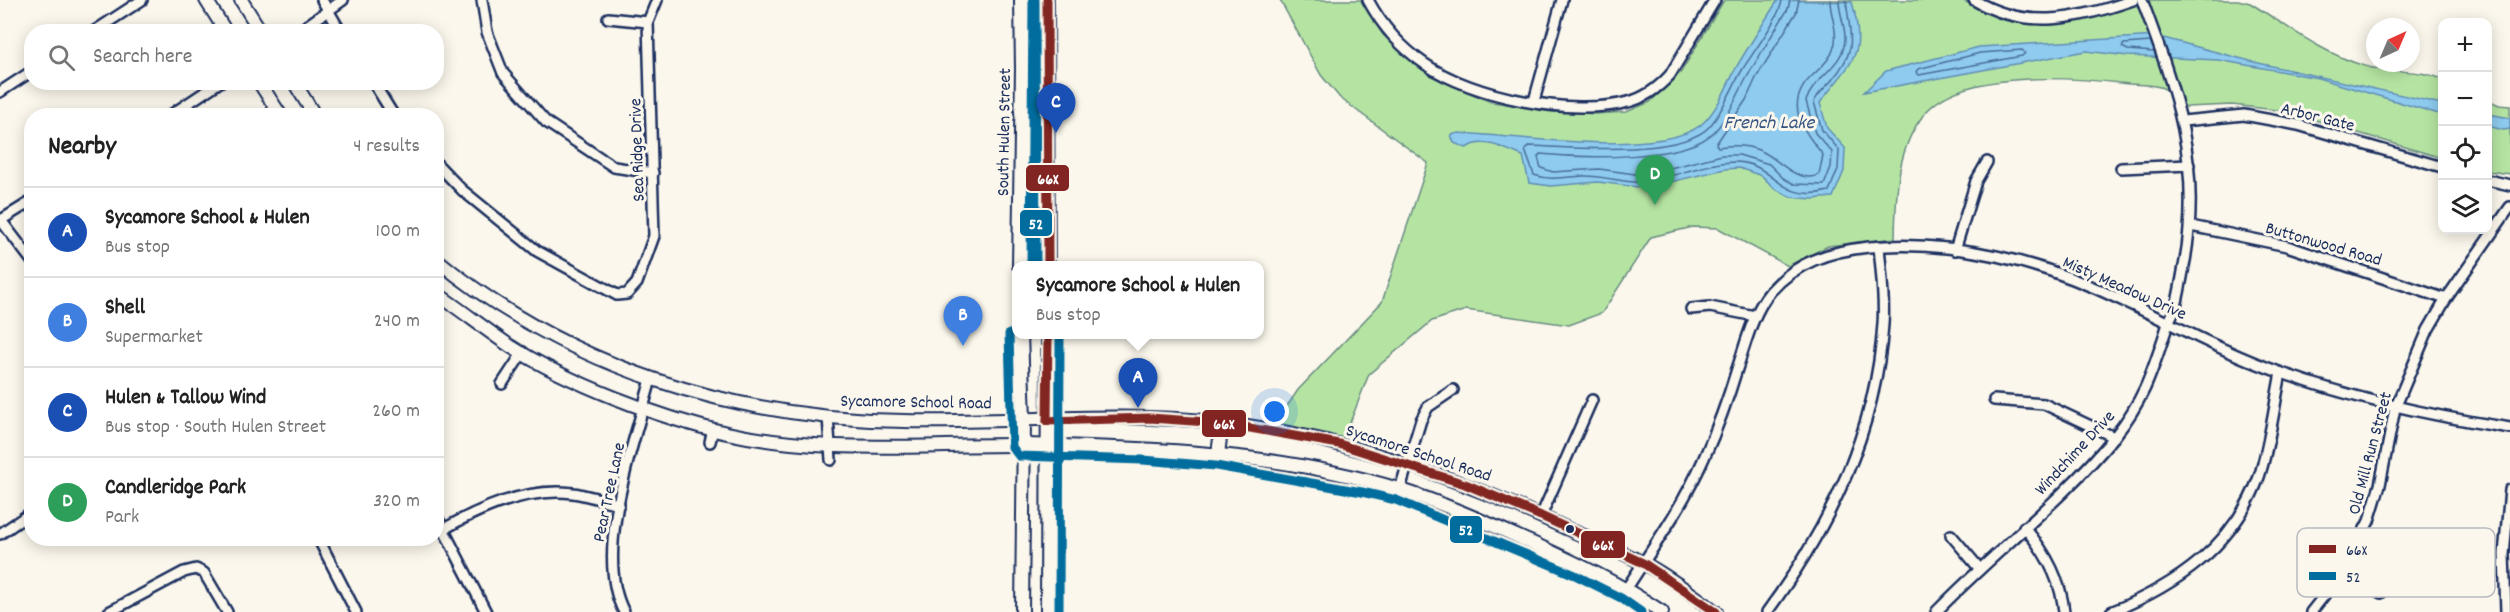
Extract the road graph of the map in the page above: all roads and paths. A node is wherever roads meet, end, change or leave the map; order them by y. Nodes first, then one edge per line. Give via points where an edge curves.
1 (142, 0) edge
2 (206, 0) edge
3 (241, 0) edge
4 (322, 0) edge
5 (343, 0) edge
6 (482, 0) edge
7 (657, 0) edge
8 (1021, 0) edge
9 (1047, 0) edge
10 (1368, 0) edge
11 (1562, 0) edge
12 (1715, 0) edge
13 (1974, 0) edge
14 (2133, 0) edge
15 (2142, 0) edge
16 (328, 10) junction
17 (608, 18) dead end
18 (648, 22) junction
19 (105, 24) edge
20 (221, 24) edge
21 (256, 24) edge
22 (309, 24) edge
23 (336, 24) edge
24 (24, 76) edge
25 (208, 90) edge
26 (264, 90) edge
27 (299, 90) edge
28 (378, 90) edge
29 (0, 92) edge
30 (1534, 101) junction
31 (181, 108) edge
32 (276, 108) edge
33 (310, 108) edge
34 (389, 108) edge
35 (1021, 111) junction
36 (1048, 114) junction
37 (2183, 122) junction
38 (1987, 162) dead end
39 (2190, 165) junction
40 (2438, 166) edge
41 (2121, 168) dead end
42 (444, 171) edge
43 (653, 173) junction
44 (2492, 181) edge
45 (2510, 185) edge
46 (24, 206) edge
47 (2510, 207) edge
48 (0, 220) edge
49 (2191, 226) junction
50 (1880, 246) junction
51 (1955, 250) junction
52 (24, 251) edge
53 (1019, 261) edge
54 (1048, 261) edge
55 (444, 266) edge
56 (444, 298) edge
57 (2446, 299) junction
58 (1691, 309) dead end
59 (1755, 316) junction
60 (2168, 323) junction
61 (1021, 339) edge
62 (1048, 339) edge
63 (523, 352) junction
64 (2281, 373) junction
65 (651, 379) junction
66 (502, 384) dead end
67 (1453, 390) dead end
68 (1592, 400) dead end
69 (1994, 400) dead end
70 (644, 408) junction
71 (2395, 408) junction
72 (828, 417) junction
73 (1024, 420) junction
74 (1047, 421) junction
75 (1222, 423) junction
76 (2510, 428) edge
77 (713, 429) junction
78 (2114, 437) junction
79 (710, 442) dead end
80 (829, 445) junction
81 (1024, 446) junction
82 (1048, 447) junction
83 (1218, 454) junction
84 (831, 460) dead end
85 (1407, 464) junction
86 (1400, 489) junction
87 (2510, 490) edge
88 (619, 504) junction
89 (1541, 516) junction
90 (24, 518) edge
91 (2024, 527) junction
92 (2365, 528) edge
93 (444, 529) joint
94 (0, 534) edge
95 (1951, 535) dead end
96 (322, 546) edge
97 (1643, 563) junction
98 (1979, 568) junction
99 (2507, 582) edge
100 (1627, 588) junction
101 (2323, 597) edge
102 (109, 612) edge
103 (227, 612) edge
104 (356, 612) edge
105 (486, 612) edge
106 (624, 612) edge
107 (1022, 612) edge
108 (1047, 612) edge
109 (1662, 612) edge
110 (1716, 612) edge
111 (1767, 612) edge
112 (1936, 612) edge
113 (2064, 612) edge
114 (2111, 612) edge
115 (2311, 612) edge
116 (2506, 612) edge

1 - 19 street
2 - 20 main road
3 - 21 main road
4 - 16 street
5 - 16 street
6 - 43 street via 487,32 503,73 546,122 614,167
7 - 18 street, Sea Ridge Drive
8 - 35 main road, South Hulen Street
9 - 36 main road
10 - 30 street via 1380,22 1427,66 1488,95
11 - 30 street
12 - 30 street via 1670,75 1643,97 1596,107
13 - 14 street via 2002,13 2046,21 2091,15
15 - 37 street, Windchime Drive
16 - 22 street
16 - 23 street
17 - 18 street
18 - 43 street, Sea Ridge Drive
24 - 29 street
25 - 31 street
26 - 32 main road
27 - 33 main road
28 - 34 street
35 - 36 main road
35 - 53 main road, South Hulen Street
36 - 54 main road
37 - 39 street, Windchime Drive
37 - 40 street, Arbor Gate via 2227,115 2277,121
38 - 51 street via 1976,181
39 - 41 street
39 - 49 street, Windchime Drive
42 - 43 street, Sea Ridge Drive via 537,251 617,295 627,294 637,284 654,236
44 - 45 street
46 - 48 street
47 - 57 street, Old Mill Run Street
48 - 52 street
49 - 57 street, Buttonwood Road via 2287,246
49 - 60 street, Windchime Drive via 2176,306
50 - 51 street, Misty Meadow Drive
50 - 59 street, Misty Meadow Drive via 1823,255 1800,267 1770,292
50 - 111 street via 1883,323 1862,439 1825,523
51 - 60 street, Misty Meadow Drive via 2049,270
55 - 65 main road, Sycamore School Road via 537,329 601,362
56 - 63 main road
57 - 71 street, Old Mill Run Street via 2428,330
58 - 59 street via 1710,307
59 - 97 street, Misty Meadow Drive via 1704,460
60 - 64 street, Misty Meadow Drive
60 - 78 street, Windchime Drive via 2148,386
61 - 73 main road
62 - 74 main road
63 - 66 street
63 - 70 main road
64 - 71 street, Misty Meadow Drive
64 - 114 street via 2259,475 2229,532 2199,564 2146,597
65 - 70 street, Pear Tree Lane
65 - 72 main road, Sycamore School Road via 730,402
67 - 85 street via 1428,407
68 - 89 street
69 - 78 street via 2044,404
70 - 77 main road
70 - 88 street, Pear Tree Lane
71 - 76 street, Misty Meadow Drive
71 - 92 street, Old Mill Run Street via 2380,485
72 - 73 main road, Sycamore School Road via 907,422
72 - 80 street
73 - 74 main road, Sycamore School Road
73 - 81 main road
74 - 75 main road, Sycamore School Road via 1150,418
74 - 82 main road
75 - 83 main road
75 - 85 main road, Sycamore School Road via 1339,444
77 - 79 street
77 - 80 main road
78 - 91 street, Windchime Drive
80 - 81 main road
80 - 84 street
81 - 82 main road
81 - 107 main road
82 - 83 main road
82 - 108 main road
83 - 86 main road
85 - 86 street
85 - 89 main road, Sycamore School Road
86 - 100 main road via 1580,564
87 - 99 street
88 - 93 street via 574,493 532,494 465,517
88 - 106 street, Pear Tree Lane via 611,568 613,586
89 - 97 main road, Sycamore School Road
90 - 94 street
91 - 98 street, Windchime Drive
91 - 113 street via 2042,549 2057,578
93 - 105 street
95 - 98 street
96 - 104 street
97 - 100 street, Misty Meadow Drive
97 - 110 main road, Sycamore School Road
98 - 112 street, Windchime Drive
99 - 116 street
100 - 109 main road
101 - 115 street, Old Mill Run Street
102 - 103 street via 196,569 204,573

